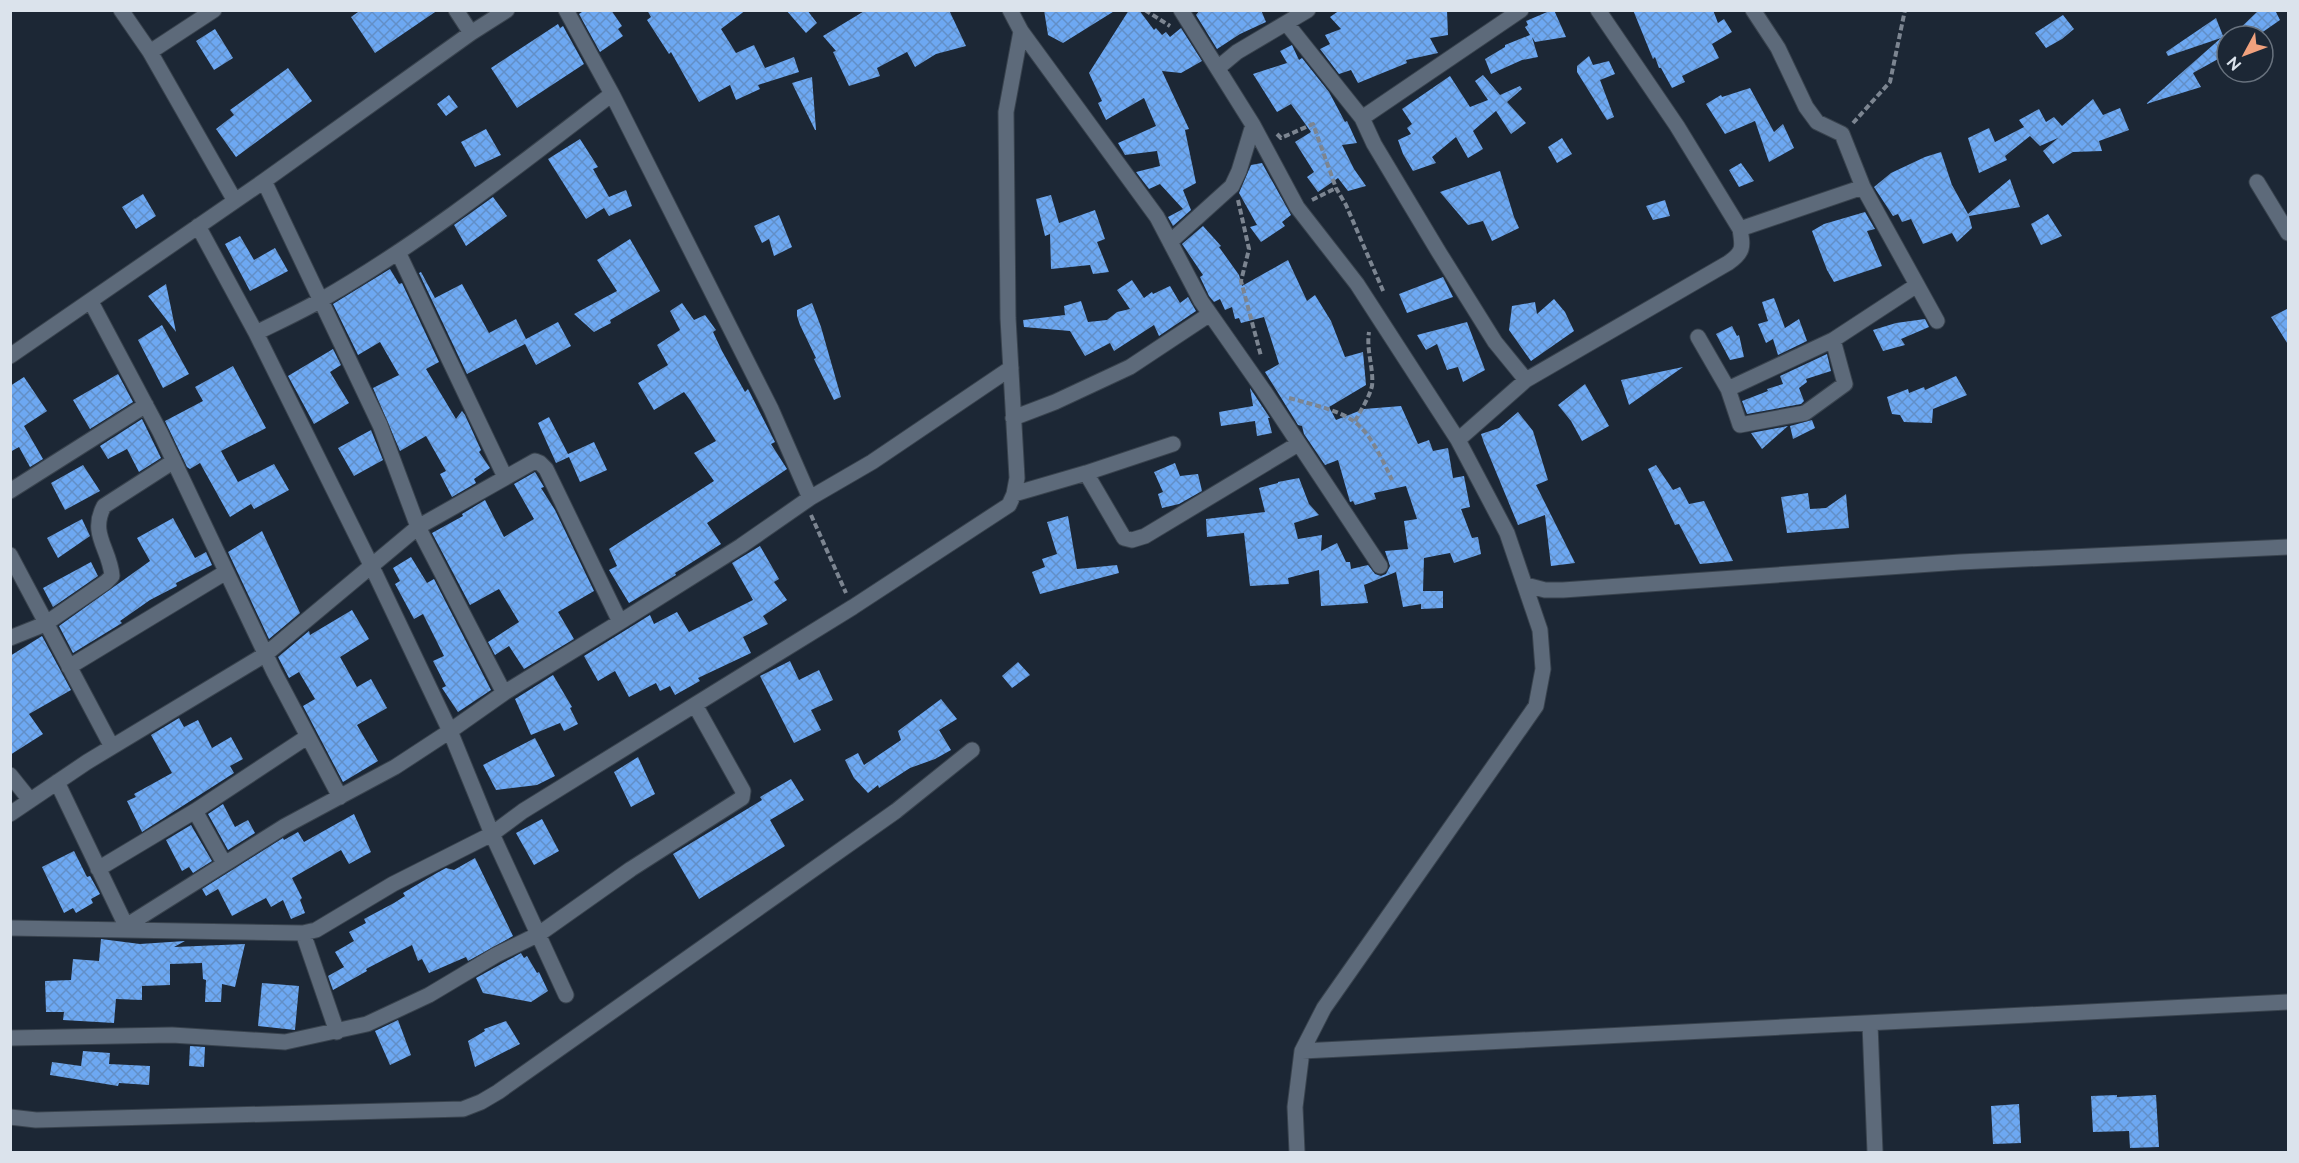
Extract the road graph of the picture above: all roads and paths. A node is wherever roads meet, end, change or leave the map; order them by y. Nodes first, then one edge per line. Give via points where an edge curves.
1 (121, 10) edge
2 (214, 10) edge
3 (456, 10) edge
4 (507, 10) edge
5 (566, 10) edge
6 (1010, 10) edge
7 (1181, 10) edge
8 (1308, 10) edge
9 (1521, 10) edge
10 (1598, 10) edge
11 (1753, 10) edge
12 (1905, 10) edge
13 (1287, 24) junction
14 (1021, 31) junction
15 (471, 33) junction
16 (150, 51) junction
17 (1219, 67) junction
18 (612, 94) junction
19 (1362, 118) junction
20 (1253, 125) junction
21 (1842, 134) junction
22 (264, 182) junction
23 (2257, 182) dead end
24 (1232, 186) junction
25 (1863, 187) junction
26 (1336, 188) dead end
27 (235, 201) junction
28 (1298, 207) junction
29 (198, 226) junction
30 (1740, 229) junction
31 (2289, 233) edge
32 (1170, 242) junction
33 (398, 252) junction
34 (1917, 285) junction
35 (321, 300) junction
36 (91, 302) junction
37 (1210, 315) junction
38 (1938, 321) dead end
39 (256, 333) junction
40 (1698, 337) dead end
41 (1833, 340) junction
42 (10, 356) edge
43 (1261, 359) dead end
44 (1011, 368) junction
45 (1526, 380) junction
46 (1728, 389) junction
47 (1264, 391) junction
48 (146, 405) junction
49 (1013, 418) junction
50 (1458, 440) junction
51 (1173, 444) dead end
52 (1298, 444) junction
53 (174, 461) junction
54 (1086, 473) junction
55 (505, 477) junction
56 (1392, 480) dead end
57 (10, 491) edge
58 (1014, 495) junction
59 (810, 498) junction
60 (418, 526) junction
61 (2289, 547) edge
62 (10, 555) edge
63 (1380, 566) dead end
64 (372, 567) junction
65 (226, 572) junction
66 (1526, 585) junction
67 (853, 607) junction
68 (620, 622) junction
69 (45, 624) junction
70 (10, 638) edge
71 (266, 654) junction
72 (69, 667) junction
73 (504, 693) junction
74 (695, 705) junction
75 (450, 731) junction
76 (307, 737) junction
77 (112, 747) junction
78 (972, 750) dead end
79 (10, 775) edge
80 (57, 782) junction
81 (340, 797) junction
82 (30, 800) junction
83 (195, 811) junction
84 (10, 814) edge
85 (492, 834) junction
86 (224, 863) junction
87 (98, 869) junction
88 (10, 928) edge
89 (127, 928) junction
90 (303, 933) junction
91 (539, 934) junction
92 (566, 994) dead end
93 (2289, 1002) edge
94 (1870, 1024) junction
95 (337, 1032) junction
96 (10, 1038) edge
97 (1302, 1051) junction
98 (10, 1117) edge
99 (1297, 1152) edge
100 (1875, 1152) edge

1 - 16 street
2 - 16 street
3 - 15 street
4 - 15 street
5 - 18 street
6 - 14 street
7 - 17 street
8 - 13 street
9 - 19 street
10 - 30 street via 1677,126
11 - 21 street via 1778,48 1806,107 1817,122
12 - 21 path via 1890,82
13 - 17 street via 1237,52
13 - 19 street
14 - 32 street via 1157,217
14 - 44 street via 1006,112
15 - 22 street
16 - 27 street
17 - 20 street
18 - 33 street
18 - 59 street via 771,409
19 - 45 street via 1446,264 1495,342
20 - 24 street
20 - 28 street
21 - 25 street
22 - 27 street
22 - 35 street
23 - 31 street
24 - 32 street
24 - 43 path via 1248,238 1241,281
25 - 30 street
25 - 34 street
26 - 28 path
27 - 29 street
28 - 50 street via 1357,284
29 - 36 street
29 - 39 street
30 - 45 street via 1742,246 1734,259
32 - 37 street
33 - 35 street
33 - 55 street
34 - 38 street
34 - 41 street
35 - 39 street
35 - 60 street via 380,425
36 - 42 street
36 - 48 street
37 - 47 street
37 - 49 street via 1130,367
39 - 64 street
40 - 46 street
41 - 46 street
41 - 46 street via 1845,384 1805,414 1740,425
44 - 49 street
44 - 59 street via 872,462
45 - 50 street
47 - 52 street
47 - 56 path via 1341,412 1355,421 1370,436
48 - 53 street
48 - 57 street
49 - 58 street via 1017,478
50 - 66 street via 1507,533
51 - 54 street
52 - 54 street via 1145,536 1132,540 1124,537
52 - 63 street
53 - 65 street
53 - 69 street via 104,506 98,518 112,576
54 - 58 street
55 - 60 street
55 - 68 street via 535,461 546,469
58 - 67 street via 1009,506
59 - 67 path via 811,514
59 - 68 street
60 - 64 street
60 - 73 street
61 - 66 street via 1960,562 1563,590
62 - 69 street
64 - 71 street
64 - 75 street
65 - 71 street
65 - 72 street
66 - 97 street via 1540,630 1542,669 1536,706 1324,1008
67 - 74 street
68 - 73 street
69 - 70 street
69 - 72 street
71 - 76 street
71 - 77 street
72 - 77 street
73 - 75 street
74 - 85 street
74 - 91 street via 743,791 742,798 631,868
75 - 81 street
75 - 85 street
76 - 81 street
76 - 83 street
77 - 80 street
78 - 98 street via 896,811 498,1092 463,1109 36,1120
79 - 82 street
80 - 82 street
80 - 87 street
81 - 86 street
82 - 84 street
83 - 86 street
83 - 87 street
85 - 90 street via 393,884 316,930
85 - 91 street
86 - 89 street
87 - 89 street
88 - 89 street
89 - 90 street
90 - 95 street
91 - 92 street
91 - 95 street via 496,954 429,995 367,1024
93 - 94 street
94 - 97 street
94 - 100 street
95 - 96 street via 285,1042 172,1035
97 - 99 street via 1295,1107

